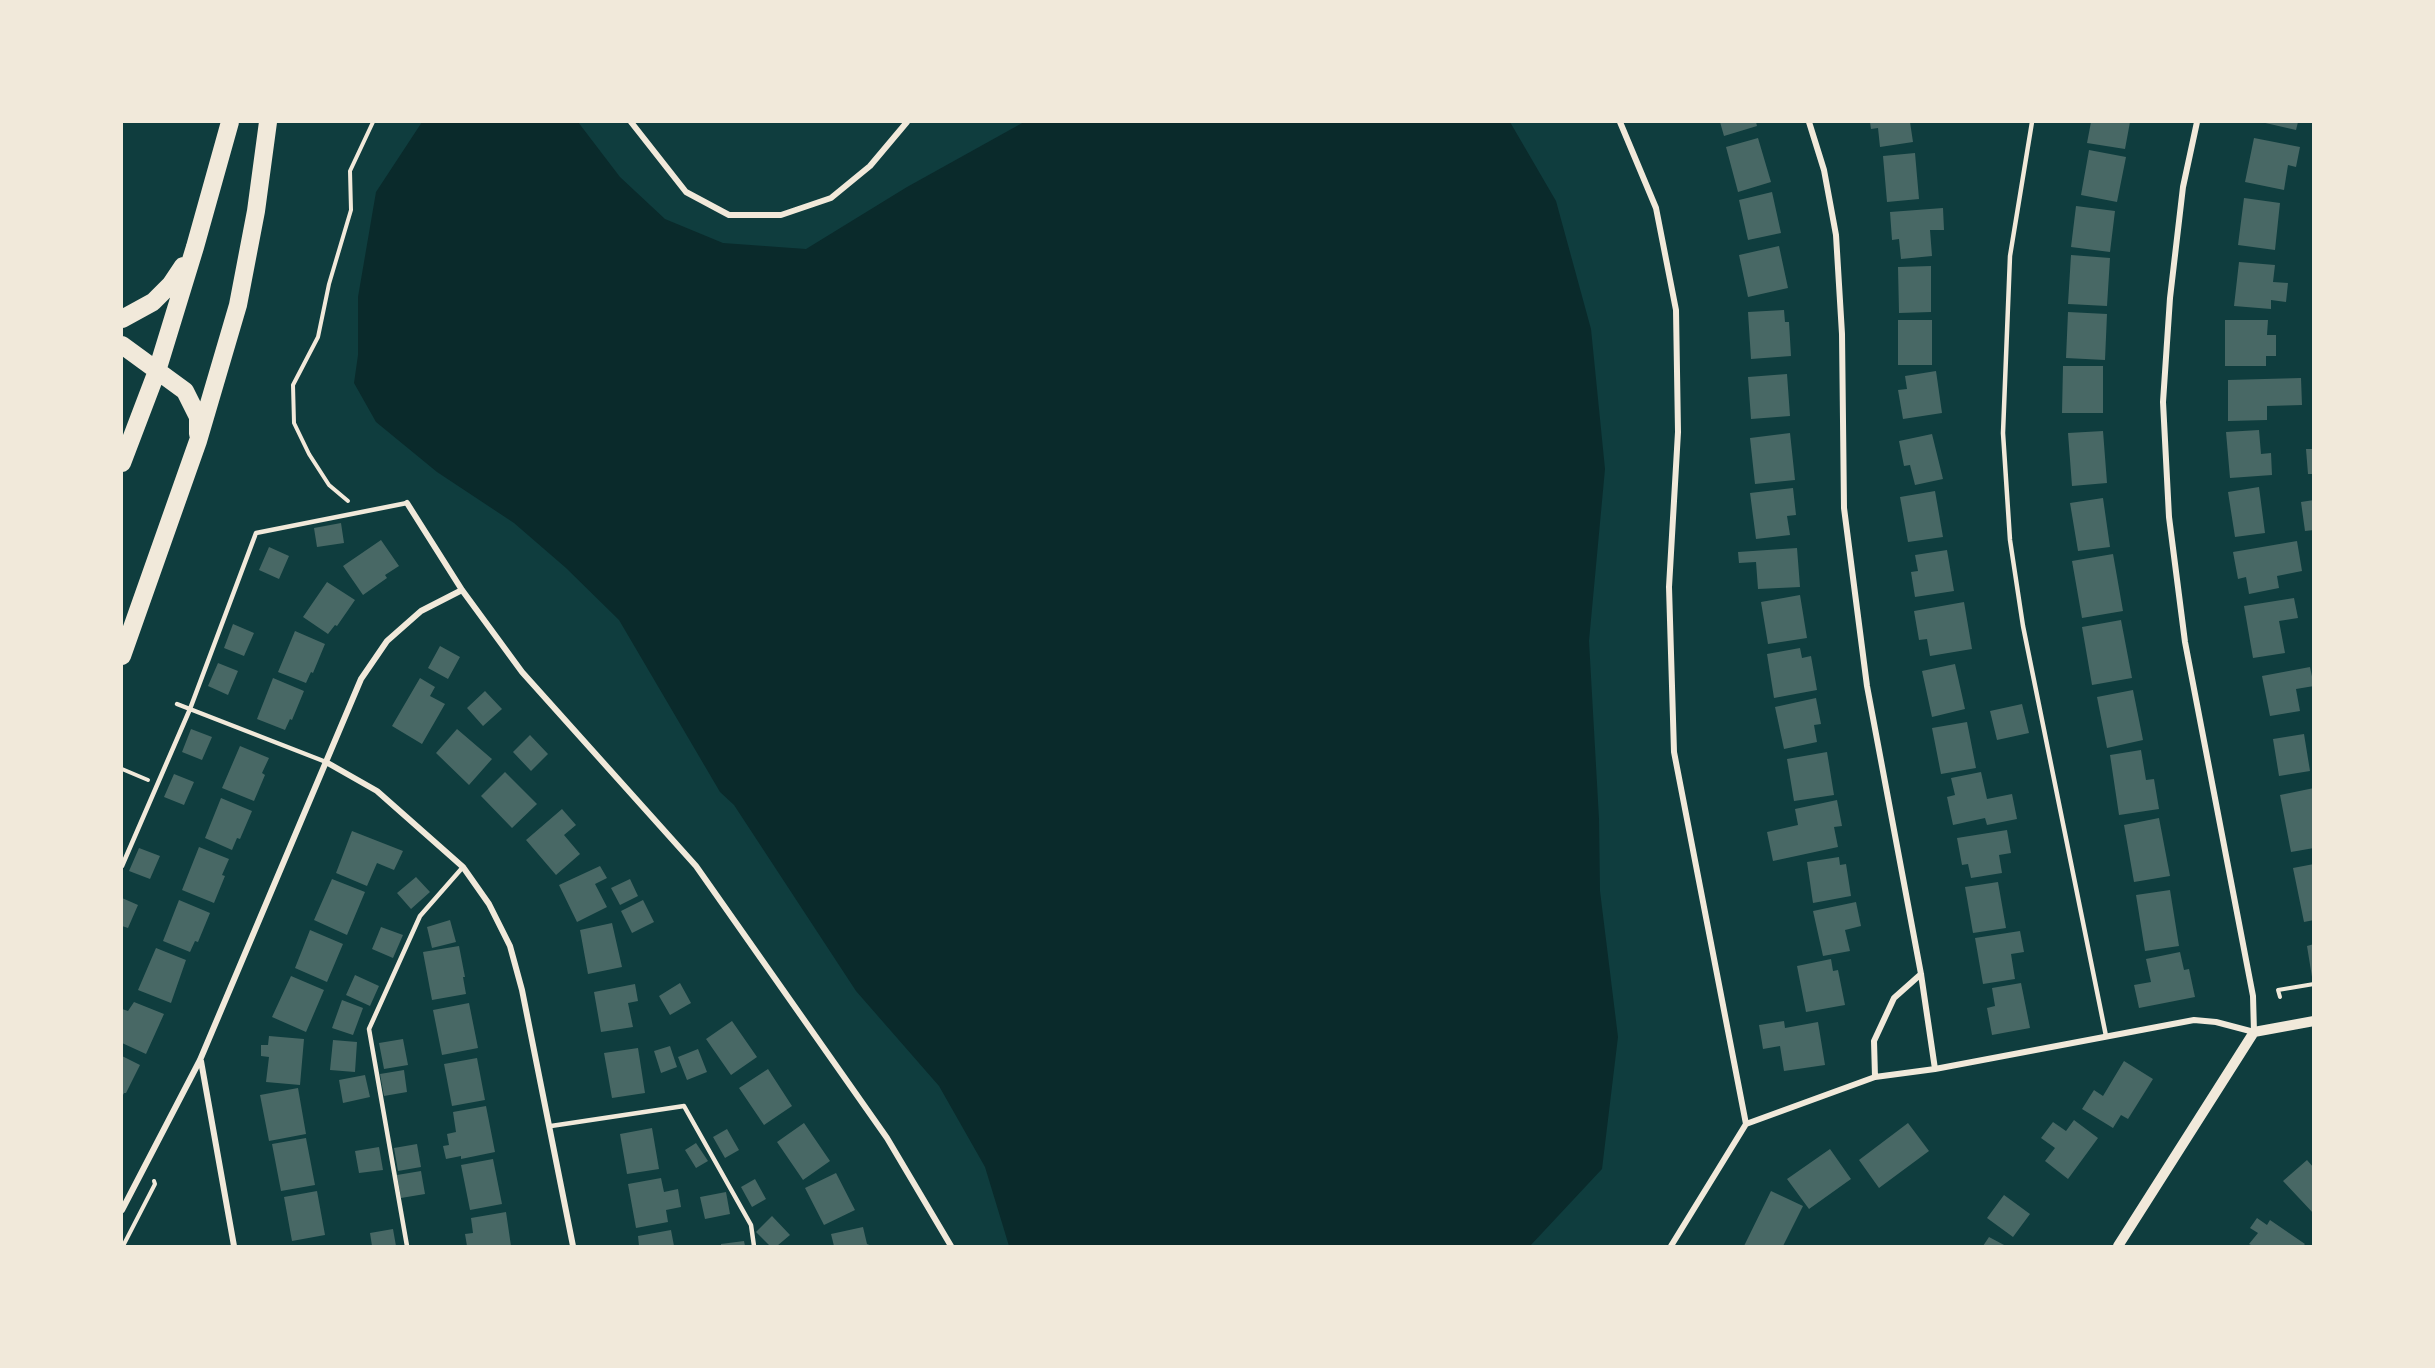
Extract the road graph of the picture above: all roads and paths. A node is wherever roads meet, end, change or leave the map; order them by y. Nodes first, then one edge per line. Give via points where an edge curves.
1 (230, 122) edge
2 (268, 122) edge
3 (373, 122) edge
4 (631, 122) edge
5 (908, 122) edge
6 (1620, 122) edge
7 (1809, 122) edge
8 (2032, 122) edge
9 (2197, 122) edge
10 (195, 247) junction
11 (122, 319) edge
12 (122, 345) edge
13 (157, 371) junction
14 (198, 441) junction
15 (122, 463) edge
16 (407, 503) joint
17 (361, 512) junction
18 (462, 590) junction
19 (122, 656) edge
20 (177, 704) dead end
21 (190, 709) junction
22 (326, 762) junction
23 (122, 769) edge
24 (150, 773) dead end
25 (122, 867) edge
26 (463, 867) junction
27 (1921, 974) junction
28 (2313, 984) edge
29 (2280, 998) dead end
30 (2313, 1021) edge
31 (2254, 1032) junction
32 (2106, 1036) junction
33 (200, 1060) junction
34 (1935, 1070) junction
35 (1875, 1077) junction
36 (1746, 1124) junction
37 (551, 1126) junction
38 (151, 1176) dead end
39 (122, 1210) edge
40 (123, 1246) edge
41 (234, 1246) edge
42 (407, 1246) edge
43 (573, 1246) edge
44 (754, 1246) edge
45 (951, 1246) edge
46 (1671, 1246) edge
47 (2118, 1246) edge

1 - 10 highway
2 - 14 highway via 238,305
3 - 17 path via 350,171 351,210 318,337 294,385 294,423 309,454 330,485
4 - 5 street via 686,192 729,215 781,215 831,198 870,166
6 - 36 street via 1656,207 1676,310 1678,432 1669,587 1674,752
7 - 27 street via 1824,170 1836,235 1842,334 1844,508 1867,686
8 - 32 lane via 2010,256 2003,433 2010,540 2023,626
9 - 31 street via 2183,187 2170,298 2163,402 2169,517 2184,642 2253,996
10 - 11 highway via 171,284 153,302
10 - 13 highway
12 - 13 highway
13 - 14 highway via 185,391 198,417
13 - 15 highway
14 - 19 highway
16 - 17 lane
16 - 18 street
17 - 21 lane via 256,533
18 - 22 street via 420,611 387,641 361,679
18 - 45 street via 522,672 696,866 887,1138
20 - 21 lane
21 - 22 lane
21 - 25 lane
22 - 26 street via 377,791
22 - 33 street
23 - 24 path via 148,780
26 - 37 street via 489,904 510,946
26 - 42 lane via 420,916 369,1029
27 - 34 street
27 - 35 street via 1894,998 1874,1041
28 - 29 path via 2278,990
30 - 31 street
31 - 32 street via 2194,1020
31 - 47 street
32 - 34 street
33 - 39 street
33 - 41 street
34 - 35 street
35 - 36 street
36 - 46 street
37 - 43 street
37 - 44 lane via 684,1106 751,1225
38 - 40 path via 155,1184

